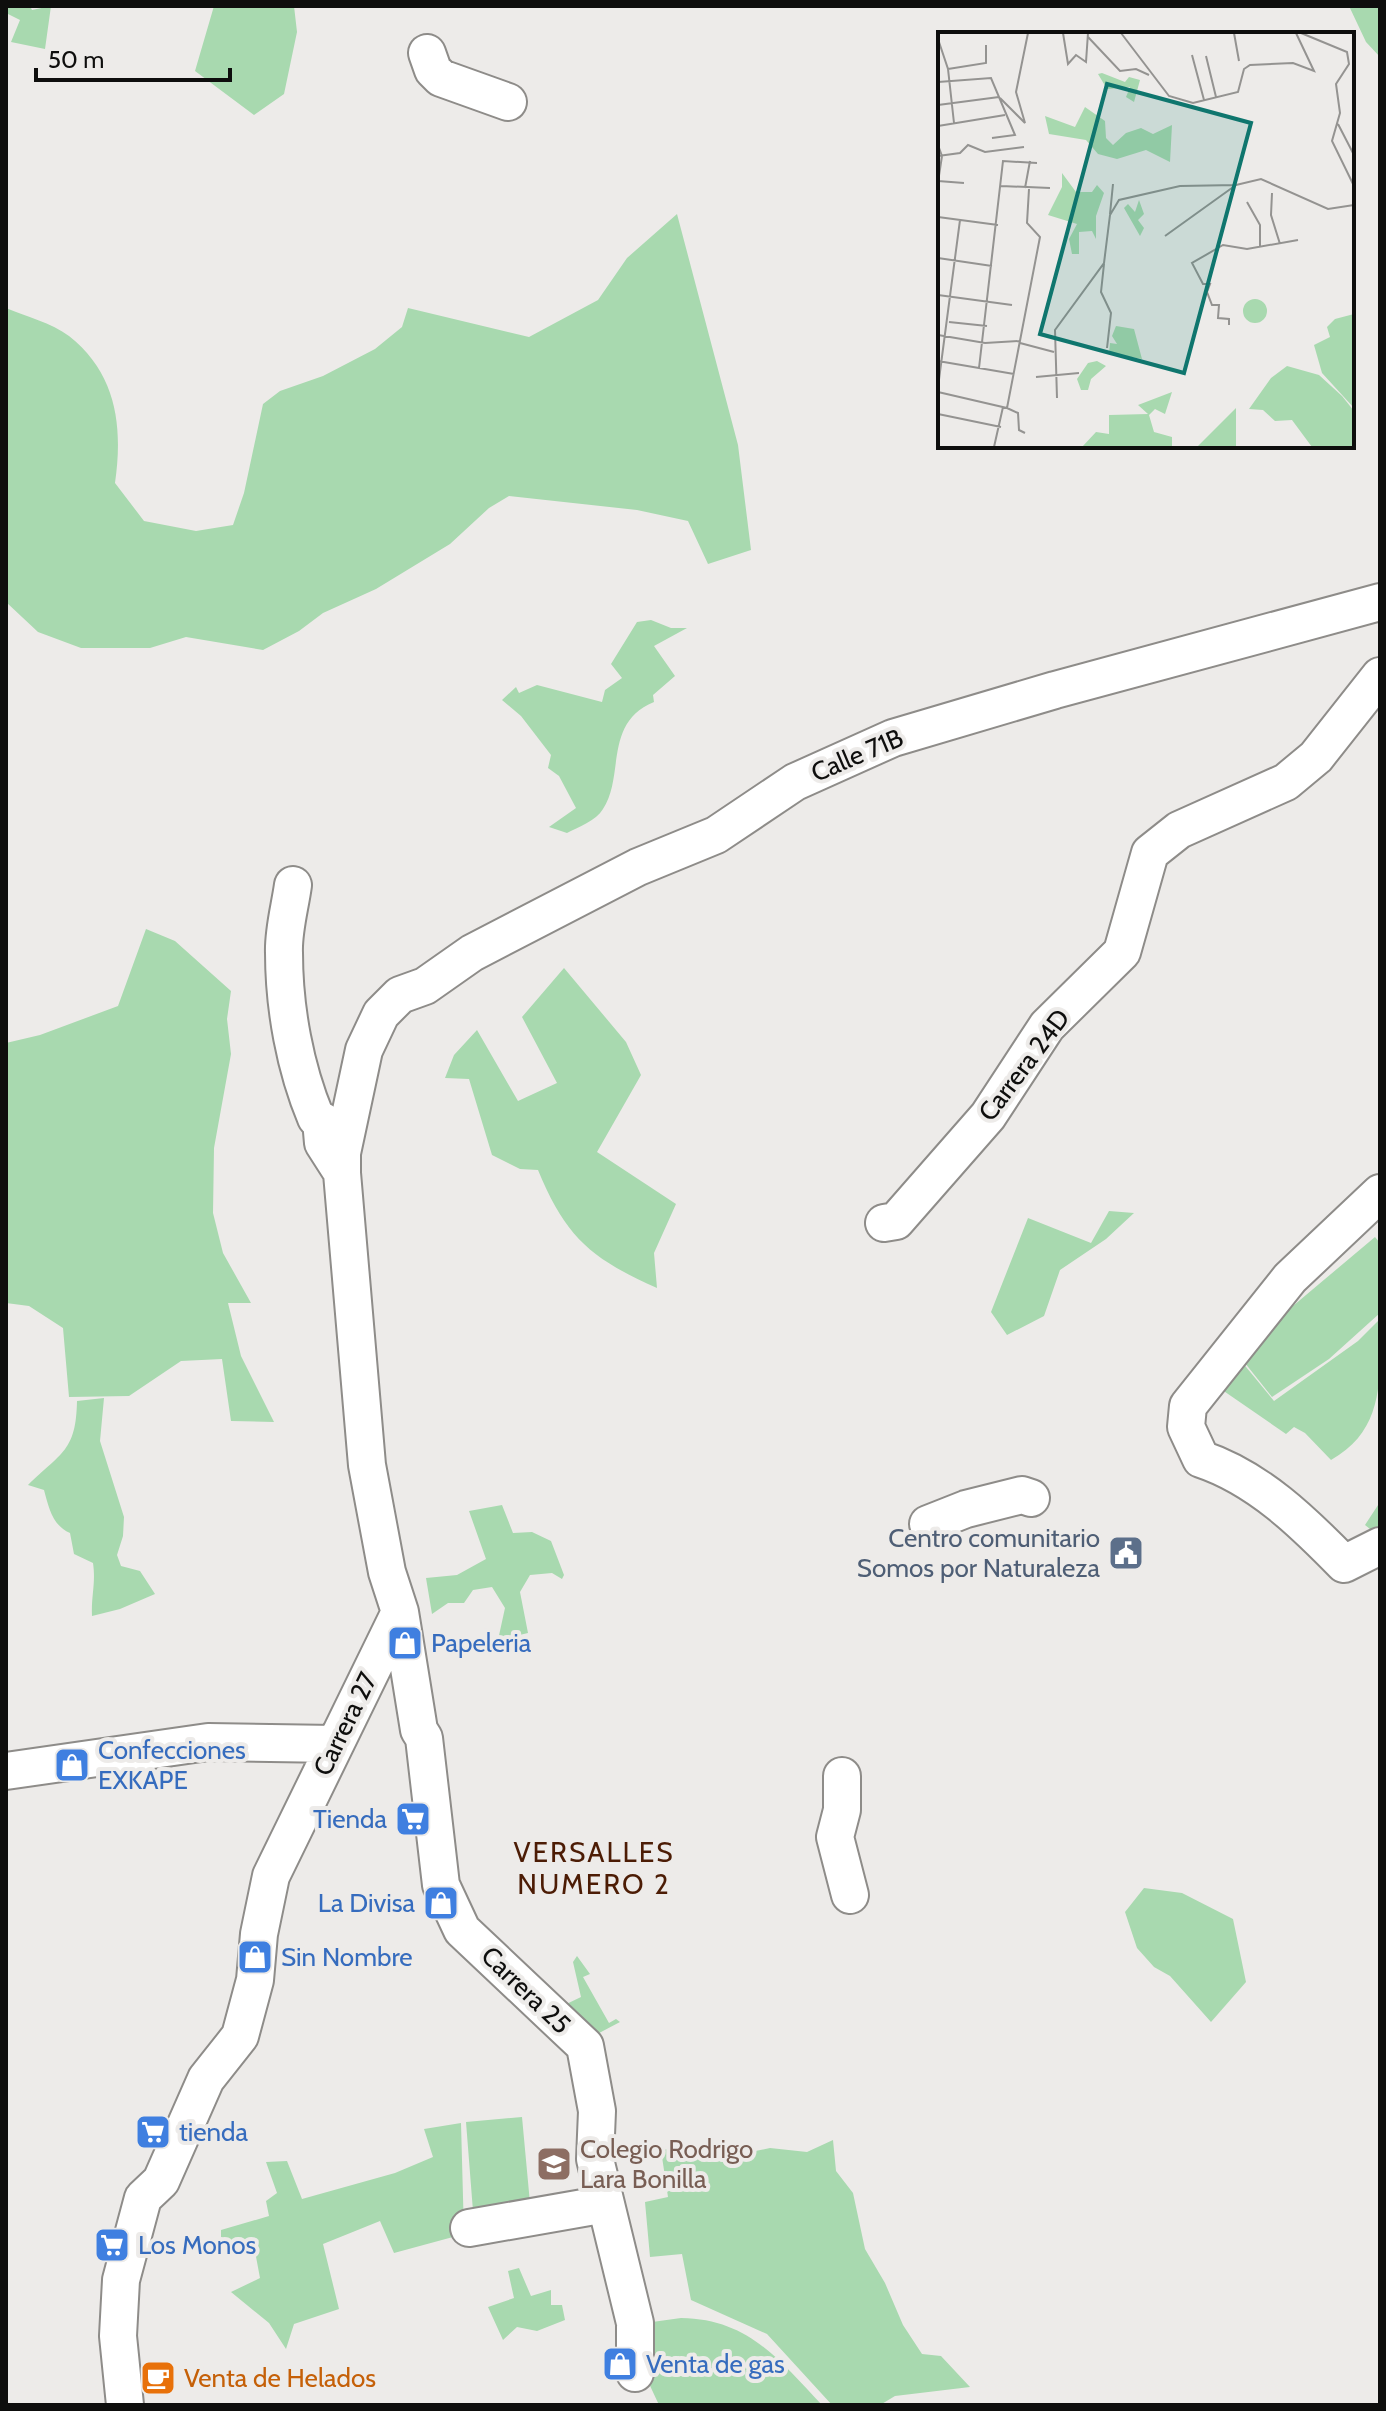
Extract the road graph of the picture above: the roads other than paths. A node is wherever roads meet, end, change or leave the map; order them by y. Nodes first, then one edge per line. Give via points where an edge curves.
1 (427, 53) dead end
2 (508, 102) dead end
3 (1380, 602) edge
4 (1373, 697) edge
5 (293, 885) dead end
6 (342, 1173) junction
7 (1380, 1193) edge
8 (884, 1223) dead end
9 (1031, 1498) dead end
10 (928, 1524) dead end
11 (1380, 1546) edge
12 (400, 1612) junction
13 (335, 1744) junction
14 (6, 1771) edge
15 (842, 1776) dead end
16 (850, 1895) dead end
17 (606, 2204) junction
18 (469, 2228) dead end
19 (635, 2373) dead end
20 (125, 2405) edge

1 - 2 street via 441,78
3 - 6 street, Calle 71B via 893,738 795,782 716,835 638,867 506,935 425,986 400,995 381,1014 360,1065
4 - 8 street, Carrera 24D via 1286,782 1179,830 1150,853 1122,952 1047,1026 988,1116 949,1163 896,1221
5 - 6 street via 283,951 291,1029 304,1092 321,1120 323,1143
6 - 12 street via 367,1465
7 - 11 street via 1290,1278 1188,1406 1186,1427 1201,1459 1232,1470 1258,1488 1344,1564
9 - 10 street via 1022,1495 966,1509
12 - 13 street, Carrera 27
12 - 17 street, Carrera 25 via 424,1738 441,1885 462,1930 585,2046 597,2111 595,2159
13 - 14 street via 208,1742
13 - 20 street, Carrera 27 via 271,1876 255,1980 240,2036 206,2079 161,2181 143,2198 121,2280 118,2336
15 - 16 street via 835,1837
17 - 18 street
17 - 19 street, Carrera 25 via 635,2323

